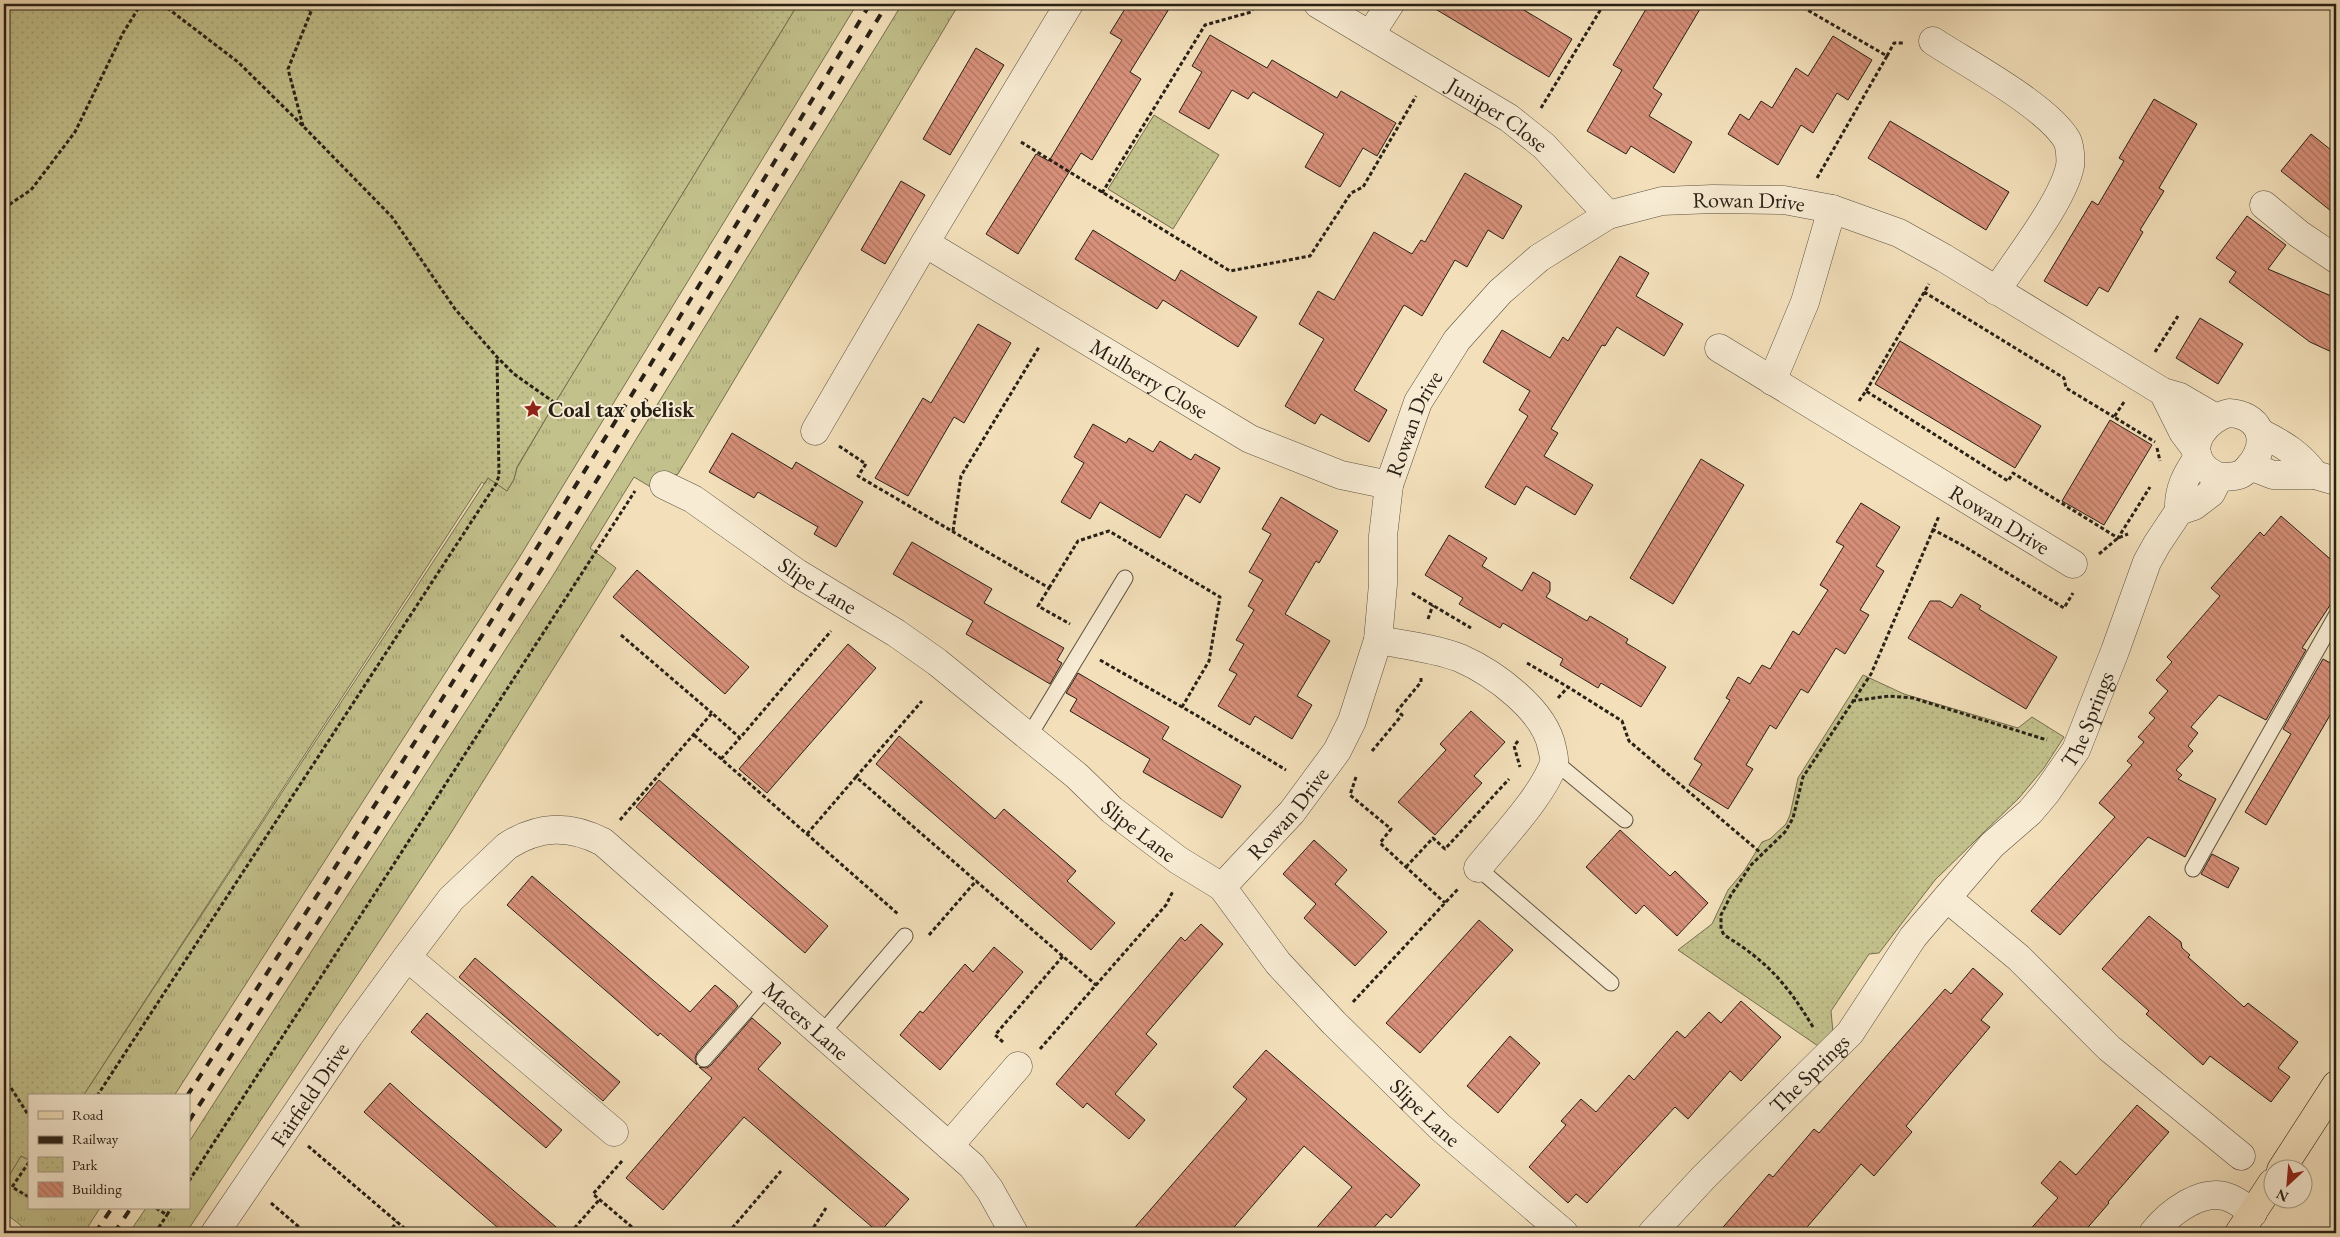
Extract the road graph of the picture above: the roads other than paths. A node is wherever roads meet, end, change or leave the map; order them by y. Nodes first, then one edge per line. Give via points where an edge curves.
1 (1069, 4) edge
2 (1318, 4) edge
3 (1390, 4) edge
4 (1370, 35) junction
5 (1932, 41) dead end
6 (2264, 205) dead end
7 (1821, 207) junction
8 (1608, 215) junction
9 (925, 243) junction
10 (2336, 259) edge
11 (1996, 291) junction
12 (1720, 348) dead end
13 (1772, 381) junction
14 (2163, 392) junction
15 (2216, 418) junction
16 (814, 431) dead end
17 (2261, 433) junction
18 (2197, 453) junction
19 (2250, 466) junction
20 (2219, 477) junction
21 (2326, 478) edge
22 (664, 485) dead end
23 (1389, 485) junction
24 (2179, 511) junction
25 (2073, 564) dead end
26 (1125, 578) dead end
27 (2336, 616) edge
28 (1378, 640) junction
29 (1029, 736) junction
30 (1554, 762) junction
31 (1625, 820) dead end
32 (576, 830) joint
33 (1478, 868) joint
34 (2194, 869) dead end
35 (1222, 887) junction
36 (1947, 898) junction
37 (905, 936) dead end
38 (407, 957) junction
39 (1611, 983) dead end
40 (768, 986) junction
41 (822, 1033) junction
42 (704, 1059) dead end
43 (1022, 1064) road end
44 (2336, 1085) edge
45 (614, 1132) road end
46 (949, 1146) junction
47 (2241, 1156) dead end
48 (2287, 1160) edge
49 (2262, 1198) edge
50 (2246, 1223) edge
51 (215, 1233) edge
52 (1014, 1233) edge
53 (1564, 1233) edge
54 (1652, 1233) edge
55 (2152, 1233) edge

1 - 9 street
2 - 4 street, Juniper Close
3 - 4 street
4 - 8 street, Juniper Close via 1509,118 1544,146
5 - 11 street via 2033,106 2057,127 2068,142 2070,165 2061,193
6 - 10 street
7 - 8 street, Rowan Drive via 1784,200 1713,199 1662,201
7 - 11 street, Rowan Drive via 1899,233
7 - 13 street, Rowan Drive via 1805,302
8 - 23 street, Rowan Drive via 1539,258 1500,292 1457,340 1418,402
9 - 16 street
9 - 23 street, Mulberry Close via 1250,439 1341,476
11 - 14 street, Rowan Drive
12 - 13 street, Rowan Drive
13 - 25 street, Rowan Drive
14 - 15 street, Rowan Drive via 2180,397
14 - 18 street via 2182,432
15 - 17 street via 2229,413 2239,414 2257,425
15 - 18 street via 2202,431
17 - 19 street via 2261,445
17 - 21 street via 2278,441
18 - 20 street via 2202,465
18 - 24 street, The Springs via 2178,496
19 - 20 street via 2239,475
19 - 21 street via 2272,475
20 - 24 street via 2211,493 2194,506
22 - 29 street, Slipe Lane via 693,500 797,573 896,633
23 - 28 street, Rowan Drive
24 - 36 street, The Springs via 2147,562 2076,750 2030,812 1992,845
26 - 29 lane
27 - 34 lane
28 - 30 street via 1458,657 1494,677 1539,719 1550,735
28 - 35 street, Rowan Drive via 1362,694 1337,751 1292,812
29 - 35 street, Slipe Lane via 1112,810 1187,866
30 - 31 lane
30 - 33 street via 1537,794
32 - 38 street, Fairfield Drive via 543,831 507,846 451,899
32 - 40 street, Macers Lane via 603,842
33 - 39 lane
35 - 53 street, Slipe Lane via 1278,963 1334,1023 1440,1127
36 - 47 street via 2019,958 2109,1048
36 - 54 street, The Springs via 1913,937 1850,1033
37 - 41 lane
38 - 45 street
38 - 51 street, Fairfield Drive
40 - 41 street, Macers Lane
40 - 42 lane
41 - 46 street, Macers Lane
43 - 46 street
44 - 48 main road
46 - 52 street, Macers Lane via 972,1166 990,1190
49 - 50 main road
50 - 55 street via 2229,1197 2207,1196 2186,1204

